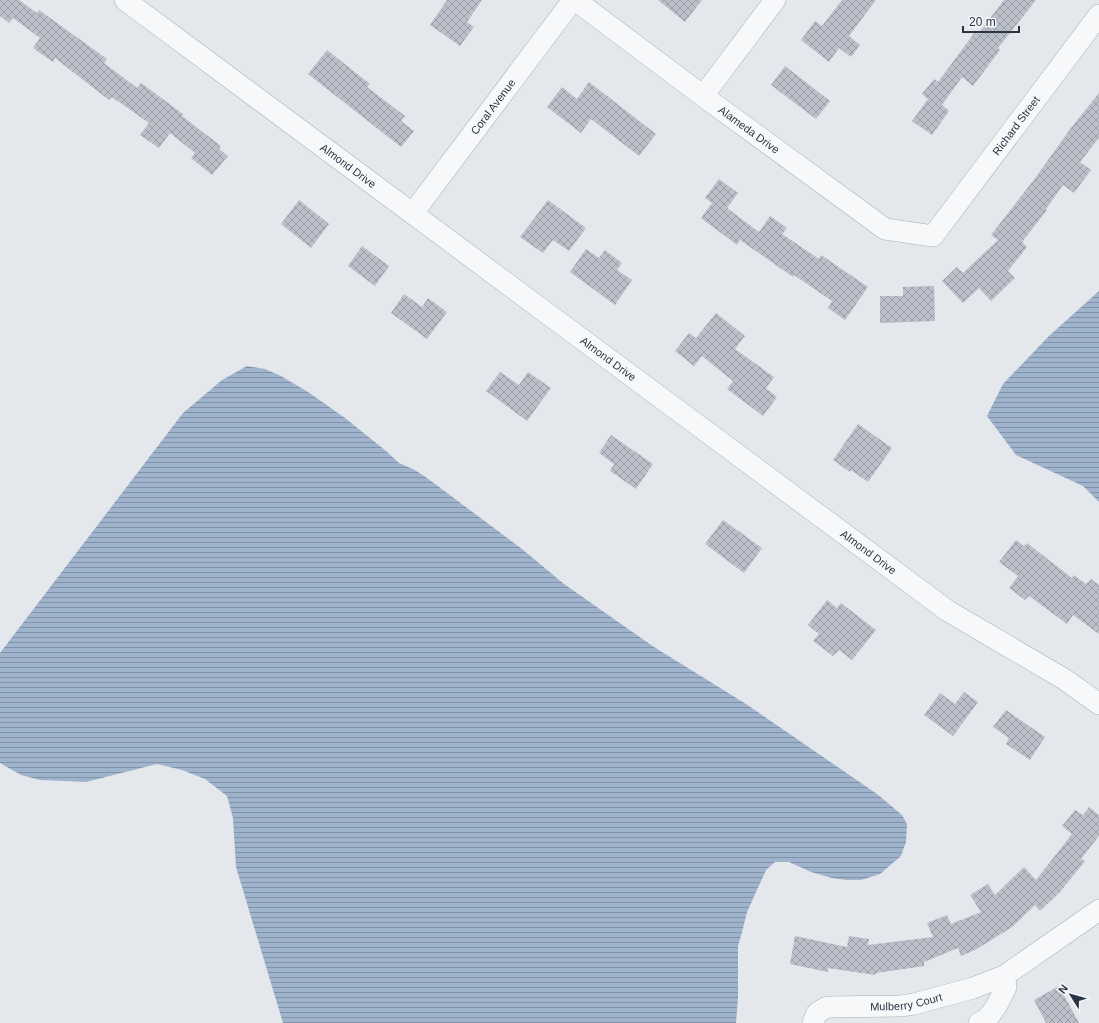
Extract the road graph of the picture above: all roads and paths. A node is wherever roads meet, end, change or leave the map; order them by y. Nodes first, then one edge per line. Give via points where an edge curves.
1 (126, 0) edge
2 (574, 0) edge
3 (775, 0) edge
4 (1099, 15) edge
5 (703, 96) junction
6 (413, 213) junction
7 (933, 236) joint
8 (1099, 704) edge
9 (1099, 910) edge
10 (1004, 976) junction
11 (813, 1023) edge
12 (979, 1023) edge

1 - 6 street, Almond Drive
2 - 5 street, Alameda Drive
2 - 6 street, Coral Avenue
3 - 5 street
4 - 7 street, Richard Street
5 - 7 street, Alameda Drive via 885,229
6 - 8 street, Almond Drive via 948,611 1064,679
9 - 10 street, Mulberry Court
10 - 11 street, Mulberry Court via 973,988 914,1004 827,1007 817,1013
10 - 12 street via 1006,987 997,1005 988,1018

